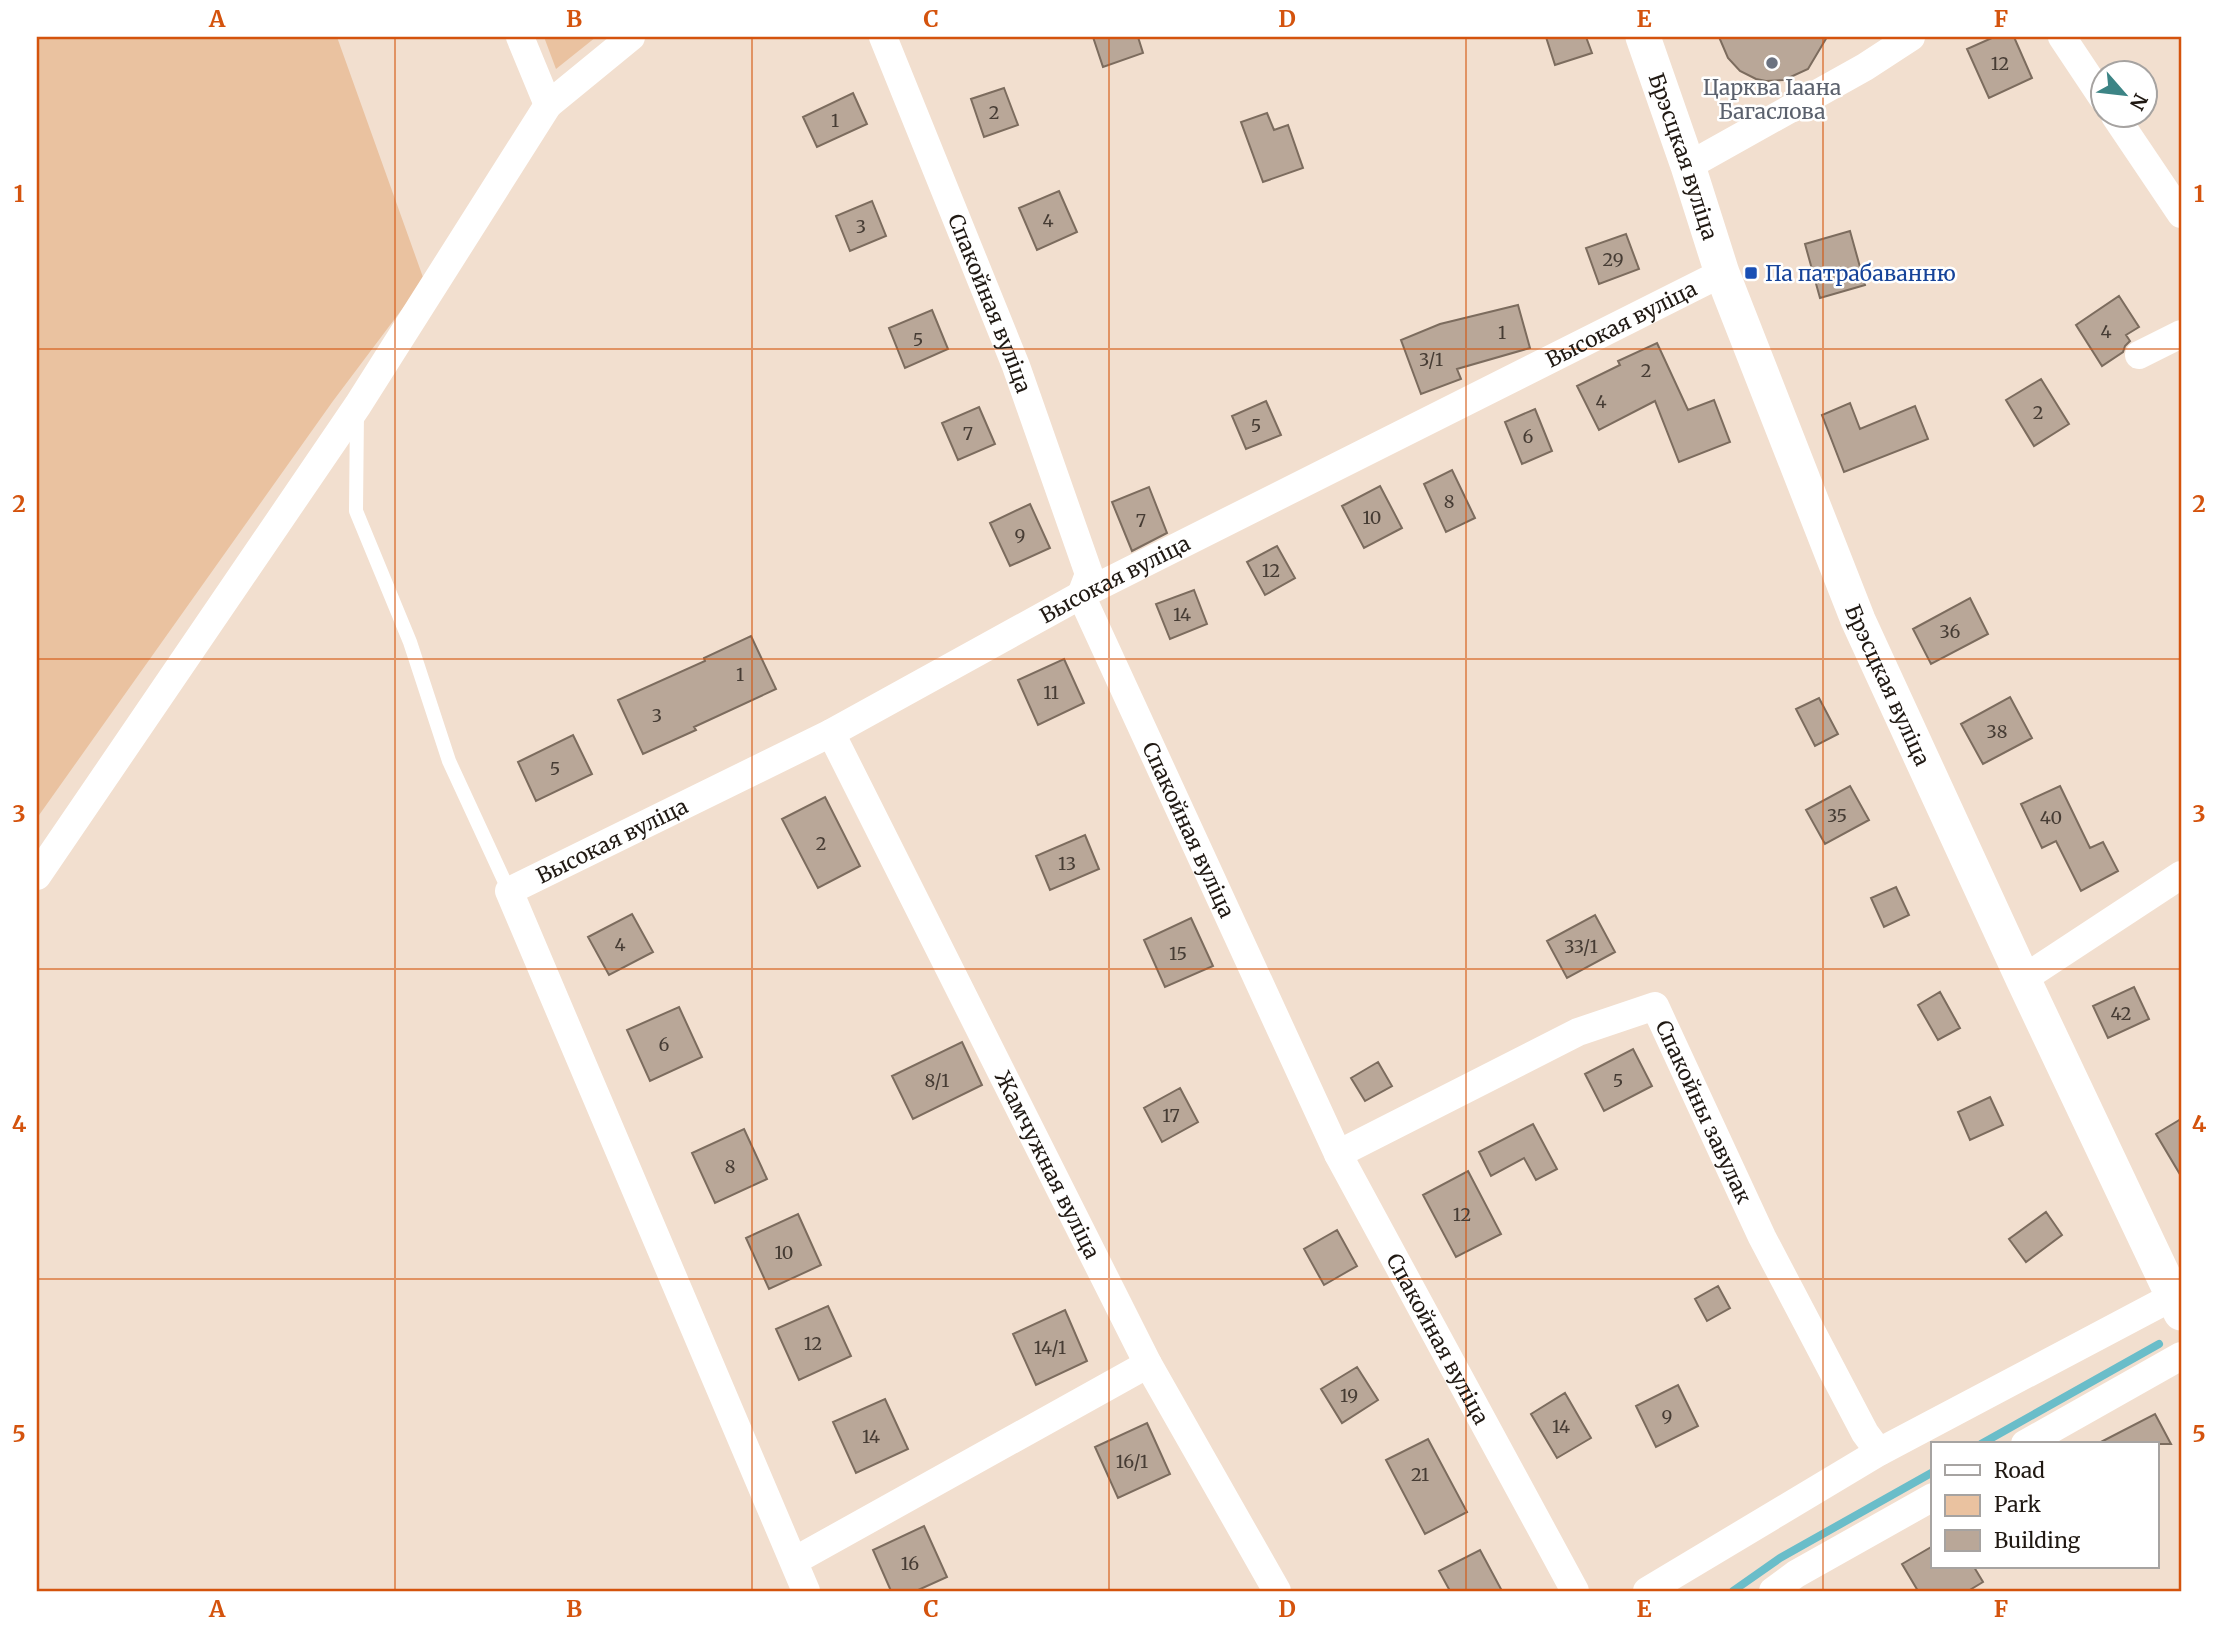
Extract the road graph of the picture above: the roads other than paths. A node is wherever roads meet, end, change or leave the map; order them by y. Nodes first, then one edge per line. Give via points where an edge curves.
1 (520, 37) edge
2 (631, 37) edge
3 (883, 37) edge
4 (1643, 37) edge
5 (1911, 37) edge
6 (2062, 37) edge
7 (2088, 76) edge
8 (548, 105) junction
9 (2124, 130) edge
10 (1688, 166) junction
11 (2181, 214) edge
12 (1722, 273) junction
13 (2181, 334) edge
14 (2139, 355) dead end
15 (358, 405) junction
16 (1081, 595) junction
17 (831, 733) junction
18 (2181, 875) edge
19 (37, 876) edge
20 (509, 891) junction
21 (2023, 979) junction
22 (1338, 1154) junction
23 (2177, 1305) edge
24 (2181, 1356) edge
25 (1148, 1364) junction
26 (2029, 1442) edge
27 (1880, 1452) junction
28 (1931, 1498) edge
29 (794, 1561) junction
30 (806, 1591) edge
31 (1277, 1591) edge
32 (1575, 1591) edge
33 (1647, 1591) edge
34 (1773, 1591) edge

1 - 8 street
2 - 8 street
3 - 16 street, Спакойная вуліца via 1016,366 1089,574
4 - 10 street, Брэсцкая вуліца
5 - 10 street
6 - 7 street
8 - 15 street
9 - 11 street
10 - 12 street, Брэсцкая вуліца
12 - 16 street, Высокая вуліца
12 - 21 street, Брэсцкая вуліца via 1858,620
13 - 14 street
15 - 19 street
15 - 20 lane via 356,511 410,642 449,761
16 - 17 street, Высокая вуліца
16 - 22 street, Спакойная вуліца
17 - 20 street, Высокая вуліца
17 - 25 street, Жамчужная вуліца
18 - 21 street
20 - 29 street
21 - 23 street, Брэсцкая вуліца
22 - 27 street, Спакойны завулак via 1578,1032 1655,1006 1762,1237 1865,1433
22 - 32 street, Спакойная вуліца
23 - 27 street
24 - 26 street
25 - 29 street
25 - 31 street, Жамчужная вуліца
27 - 33 street
28 - 34 street
29 - 30 street

